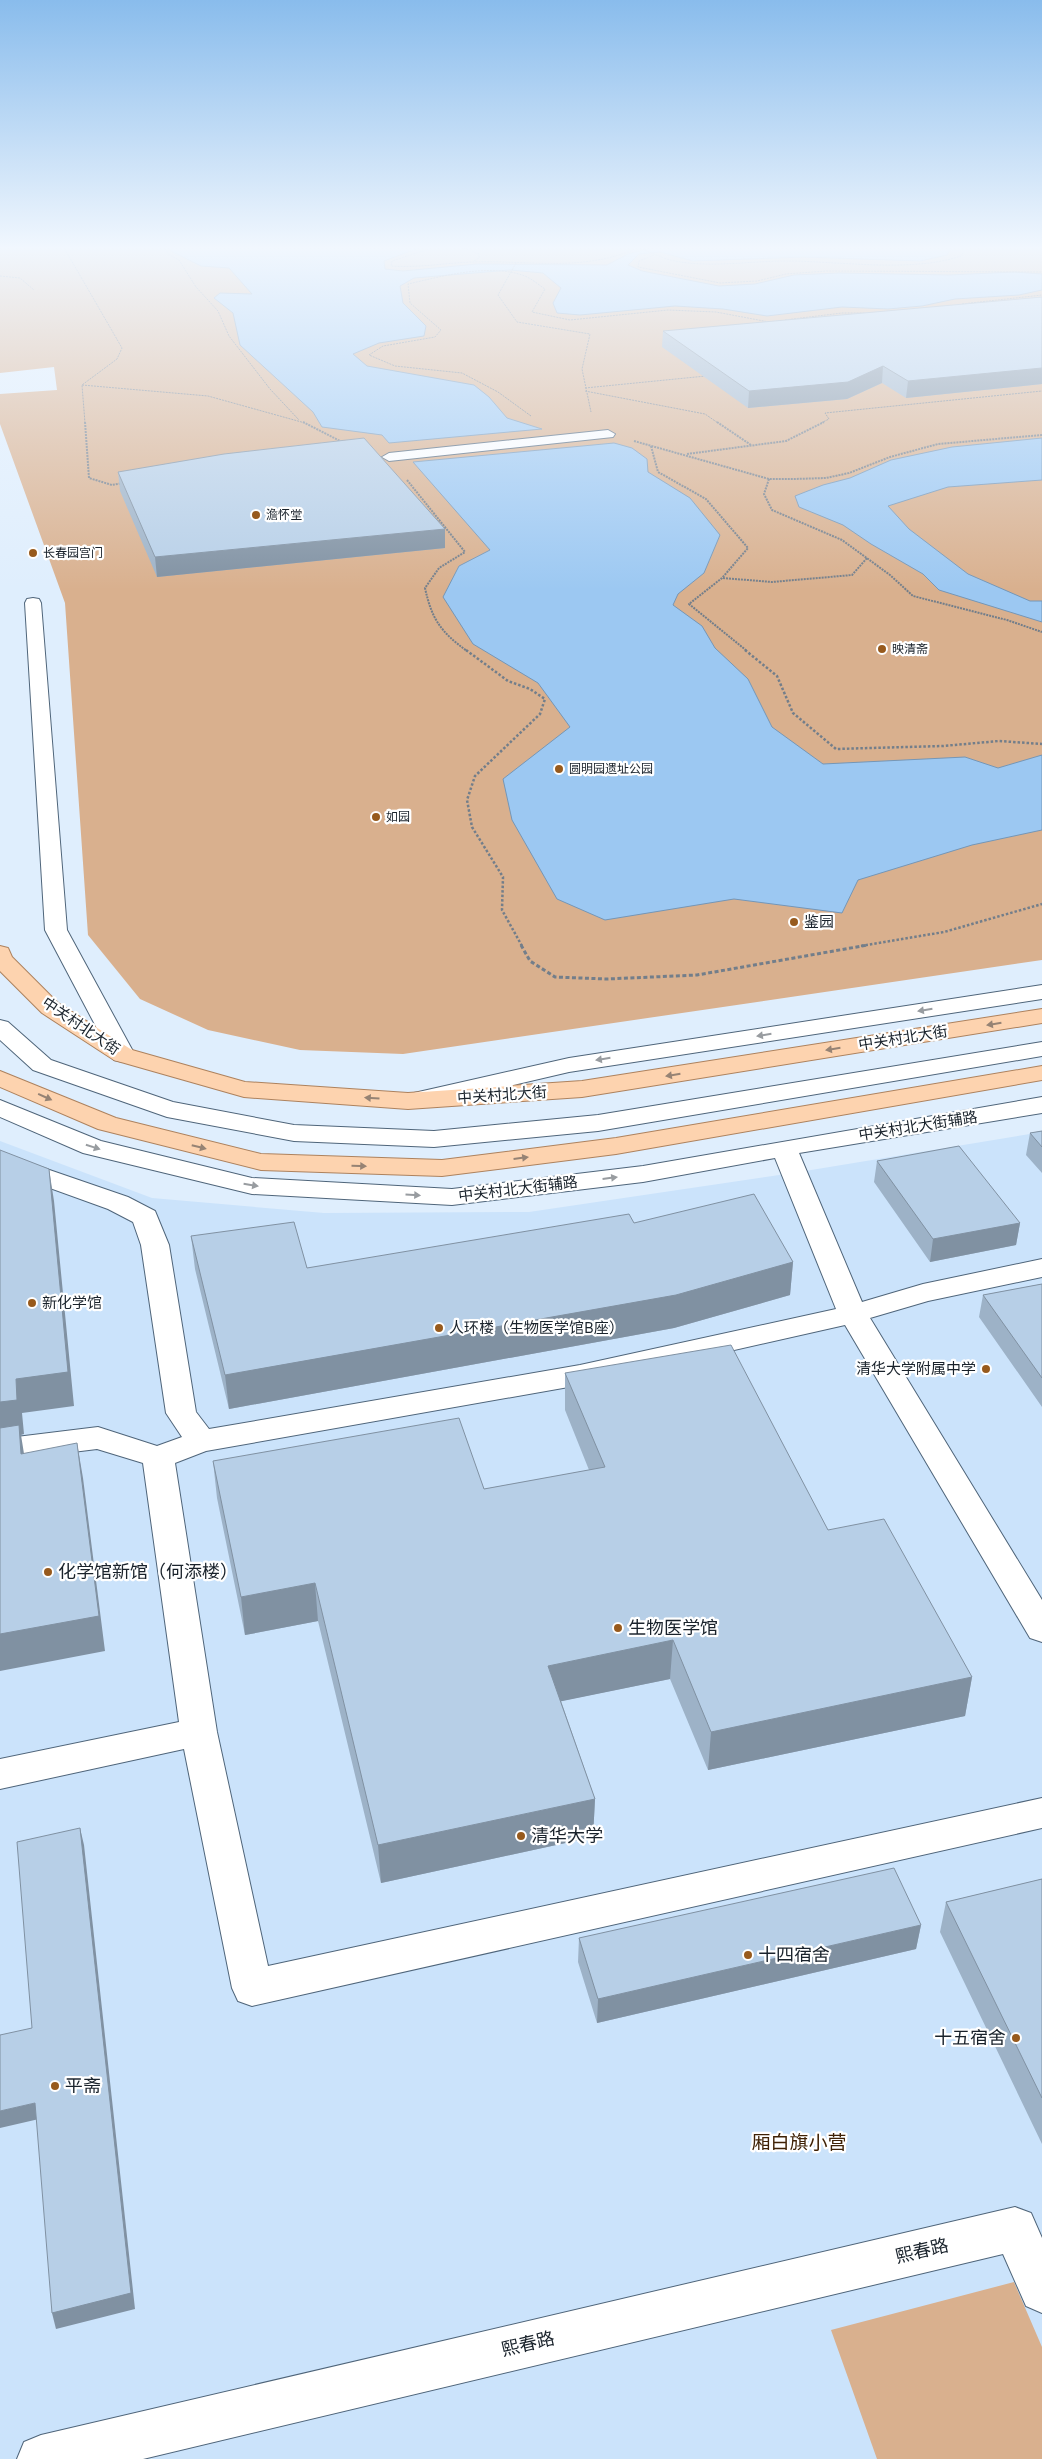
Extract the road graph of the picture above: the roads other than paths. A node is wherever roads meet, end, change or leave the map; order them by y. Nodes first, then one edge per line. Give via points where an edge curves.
1 (608, 434) road end
2 (390, 458) road end
3 (33, 603) dead end
4 (0, 953) edge
5 (1042, 992) edge
6 (1042, 1016) edge
7 (0, 1027) edge
8 (1042, 1049) edge
9 (123, 1055) junction
10 (1042, 1073) edge
11 (0, 1078) edge
12 (408, 1101) junction
13 (1042, 1105) edge
14 (0, 1108) edge
15 (784, 1148) junction
16 (0, 1161) edge
17 (1042, 1268) edge
18 (853, 1314) junction
19 (201, 1440) junction
20 (0, 1450) edge
21 (158, 1457) junction
22 (1042, 1629) edge
23 (199, 1732) junction
24 (0, 1774) edge
25 (1042, 1813) edge
26 (1042, 2290) edge
27 (40, 2459) edge

1 - 2 street
3 - 9 street via 56,930
4 - 9 main road, 中关村北大街 via 1,959 50,1008
5 -> 12 street via 569,1065
6 -> 12 main road, 中关村北大街 via 582,1089
7 - 8 street via 42,1065 167,1109 294,1133 434,1139 598,1123
12 -> 9 main road, 中关村北大街 via 244,1089
11 -> 10 main road via 107,1124 261,1162 442,1168 616,1146
13 - 15 street, 中关村北大街辅路
14 -> 15 street, 中关村北大街辅路 via 92,1147 252,1186 452,1197 643,1174
15 - 18 street
16 - 19 street via 118,1203 145,1217 155,1245 181,1413
17 - 18 street via 923,1293
18 - 19 street via 580,1375
18 - 22 street
19 - 21 street
20 - 21 street via 98,1438
21 - 23 street
23 - 24 street
23 - 25 street via 252,1988
26 - 27 street, 熙春路 via 1015,2229

